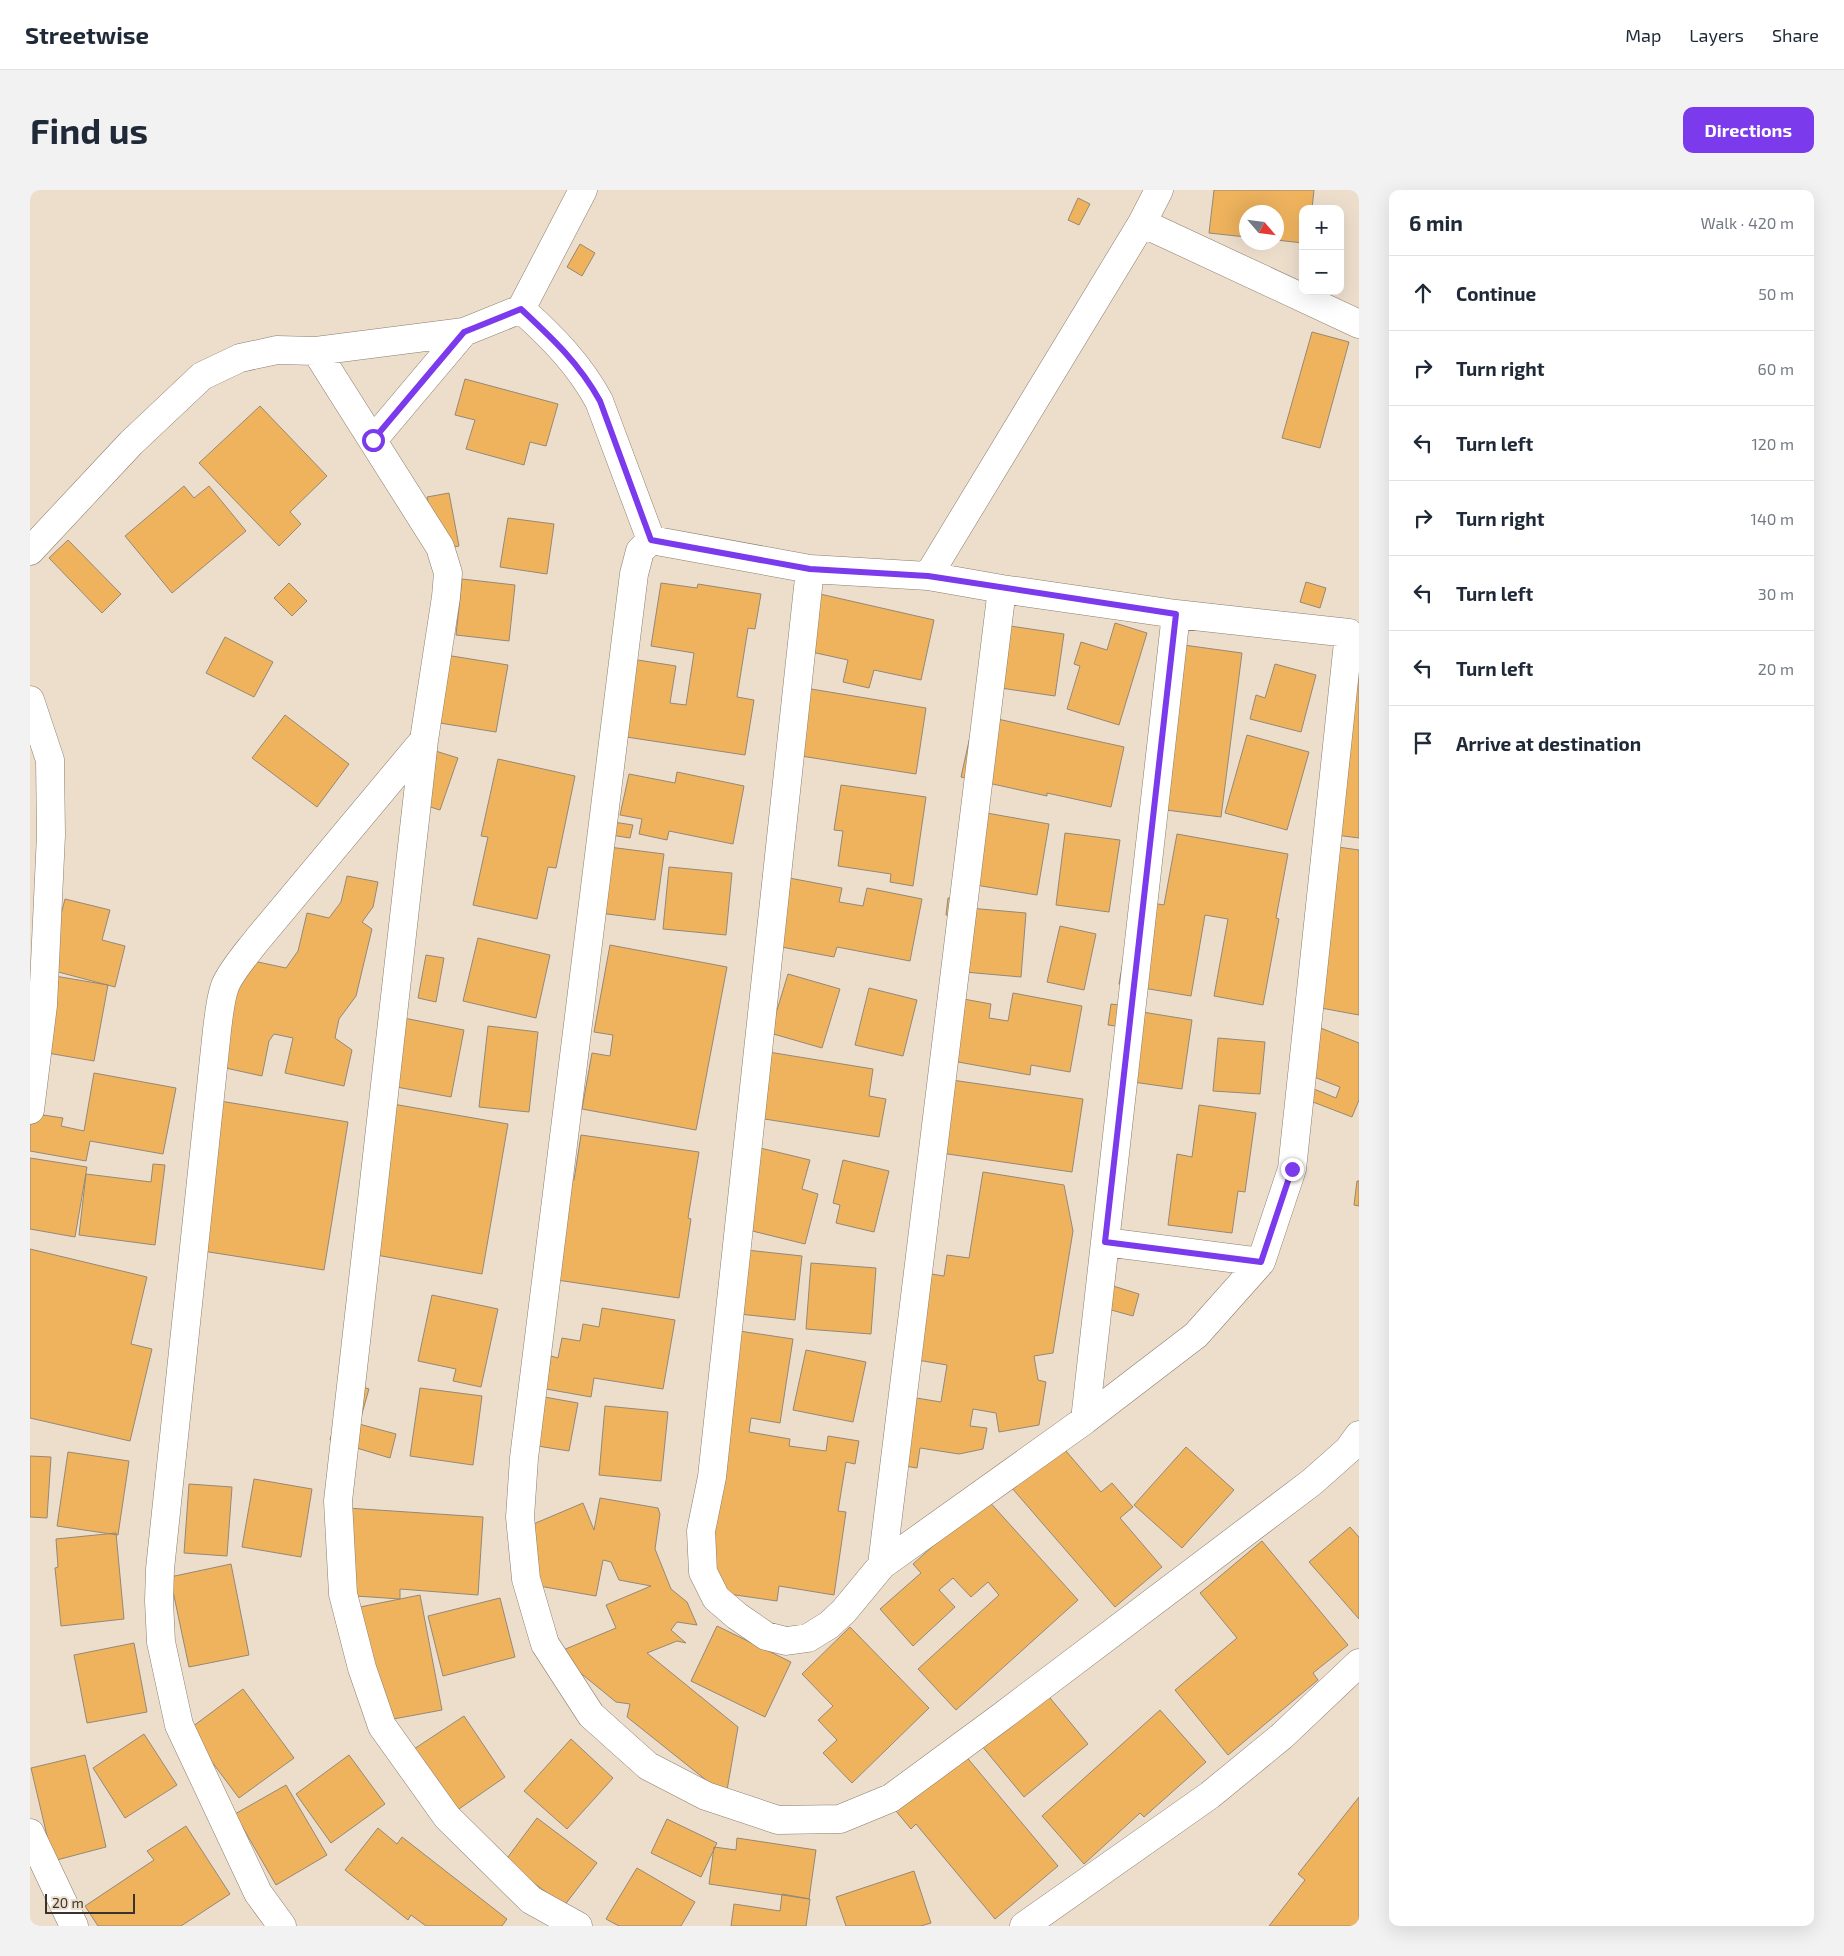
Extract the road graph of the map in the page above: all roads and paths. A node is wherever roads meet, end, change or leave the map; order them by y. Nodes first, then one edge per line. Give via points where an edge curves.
1 (583, 190) edge
2 (1159, 190) edge
3 (1142, 223) junction
4 (521, 309) junction
5 (1359, 324) edge
6 (464, 332) junction
7 (316, 352) junction
8 (373, 440) junction
9 (651, 540) junction
10 (30, 551) edge
11 (810, 569) junction
12 (928, 576) junction
13 (1002, 589) junction
14 (1176, 614) junction
15 (1354, 624) edge
16 (30, 700) edge
17 (424, 740) junction
18 (51, 836) junction
19 (30, 876) edge
20 (30, 1110) edge
21 (1105, 1242) junction
22 (1261, 1262) junction
23 (1085, 1420) junction
24 (1359, 1435) edge
25 (882, 1565) junction
26 (1359, 1663) edge
27 (30, 1833) edge
28 (74, 1926) edge
29 (282, 1926) edge
30 (578, 1926) edge
31 (1024, 1926) edge

1 - 4 street
2 - 3 street
3 - 5 street
3 - 12 street
4 - 6 street
4 - 9 street via 560,345 600,401
6 - 7 street
6 - 8 street
7 - 8 street
7 - 10 street via 277,350 240,358 202,376 131,443
8 - 17 street via 440,547 448,572
9 - 11 street
9 - 24 street via 640,551 634,574 524,1458 520,1517 526,1579 545,1644 591,1715 648,1766 706,1796 778,1820 840,1819 891,1798 1001,1717 1312,1482 1348,1450
11 - 12 street
11 - 25 street via 713,1467 701,1531 703,1572 716,1598 737,1616 766,1636 786,1641 808,1638 829,1625
12 - 13 street
13 - 14 street
13 - 25 street
14 - 15 street
14 - 21 street
15 - 22 street via 1292,1169
16 - 18 street via 50,760
17 - 29 street via 257,940 225,985 218,1021 160,1569 161,1642 179,1725 258,1893
17 - 30 street via 338,1501 343,1594 362,1668 382,1726 447,1817 531,1900
18 - 19 street
18 - 20 street via 43,1005
21 - 22 street
21 - 23 street
22 - 23 street via 1196,1335
23 - 25 street
26 - 31 street via 1282,1736 1210,1794
27 - 28 street

